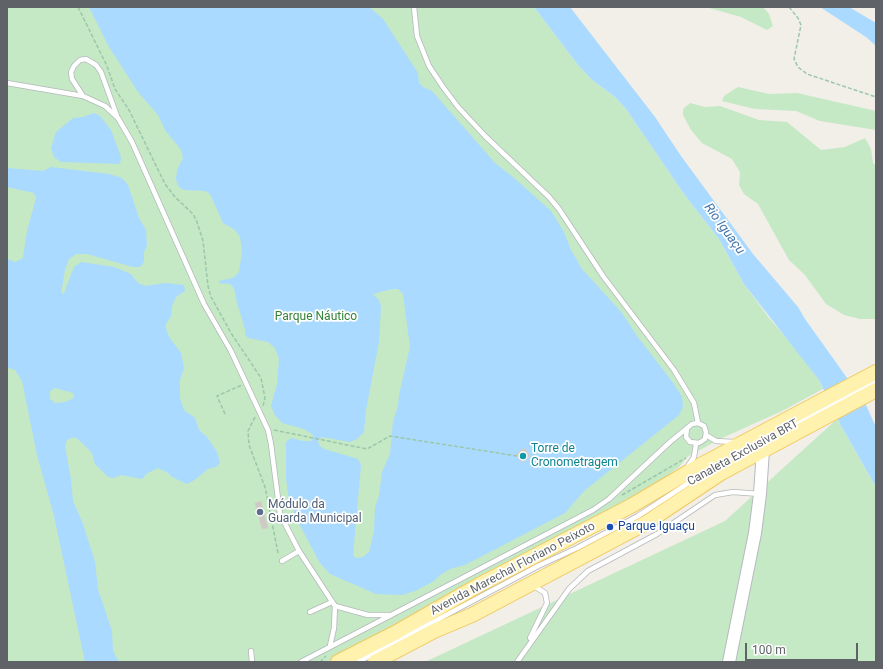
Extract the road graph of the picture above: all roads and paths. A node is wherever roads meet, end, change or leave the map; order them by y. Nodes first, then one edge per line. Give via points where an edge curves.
1 (78, 7) edge
2 (414, 7) edge
3 (789, 7) edge
4 (7, 83) edge
5 (83, 96) junction
6 (876, 97) edge
7 (118, 118) junction
8 (876, 372) edge
9 (247, 383) junction
10 (870, 386) edge
11 (260, 411) junction
12 (225, 414) dead end
13 (810, 416) junction
14 (698, 423) junction
15 (687, 428) junction
16 (268, 430) junction
17 (706, 435) junction
18 (749, 438) junction
19 (696, 444) junction
20 (763, 450) junction
21 (517, 456) dead end
22 (662, 488) junction
23 (760, 494) junction
24 (299, 551) junction
25 (278, 553) dead end
26 (282, 561) dead end
27 (530, 585) junction
28 (333, 604) junction
29 (310, 612) dead end
30 (389, 615) junction
31 (330, 646) junction
32 (251, 650) dead end
33 (522, 654) junction
34 (324, 659) dead end
35 (252, 662) edge
36 (301, 662) edge
37 (320, 662) edge
38 (338, 662) edge
39 (358, 662) edge
40 (375, 662) edge
41 (517, 662) edge
42 (729, 662) edge

1 - 11 path via 108,66 115,89 129,110 165,184 193,214 197,222 203,241 211,297 228,329 261,378 265,398
2 - 14 lane via 417,36 429,66 443,87 458,107 559,209 606,281 678,376 694,403
3 - 6 path via 801,25 794,59 798,67 806,74
4 - 5 lane
5 - 7 lane via 105,106
5 - 7 lane via 72,79 71,72 80,60 86,59 100,72
7 - 9 lane via 132,142 204,304
8 - 10 main road, Avenida Marechal Floriano Peixoto
9 - 11 lane
9 - 12 path via 217,396
10 - 13 main road, Avenida Marechal Floriano Peixoto
11 - 16 lane
11 - 25 path via 250,425 249,445 265,487
13 - 18 main road, Avenida Marechal Floriano Peixoto
13 - 20 main road, Avenida Marechal Floriano Peixoto
13 - 39 lane, Canaleta Exclusiva BRT via 713,467 638,516
14 - 15 lane
14 - 17 lane via 706,429
15 - 19 lane via 686,437
15 - 30 lane via 601,505
16 - 21 path via 367,449 390,436
16 - 24 lane via 280,514
17 - 18 lane via 724,442
17 - 19 lane via 703,441
18 - 22 main road, Avenida Marechal Floriano Peixoto
19 - 22 lane via 692,462
20 - 23 street
20 - 27 main road, Avenida Marechal Floriano Peixoto via 721,473 646,523
22 - 38 main road, Avenida Marechal Floriano Peixoto
23 - 33 lane via 733,492 715,495 657,534 588,571 565,594
23 - 42 street via 747,578
24 - 26 lane
24 - 28 lane
27 - 33 lane via 542,590 547,597 547,603
27 - 40 main road, Avenida Marechal Floriano Peixoto
28 - 29 lane
28 - 30 lane via 368,615
28 - 31 lane via 334,628
30 - 31 lane
31 - 36 lane
32 - 35 lane
33 - 41 lane
34 - 37 path

